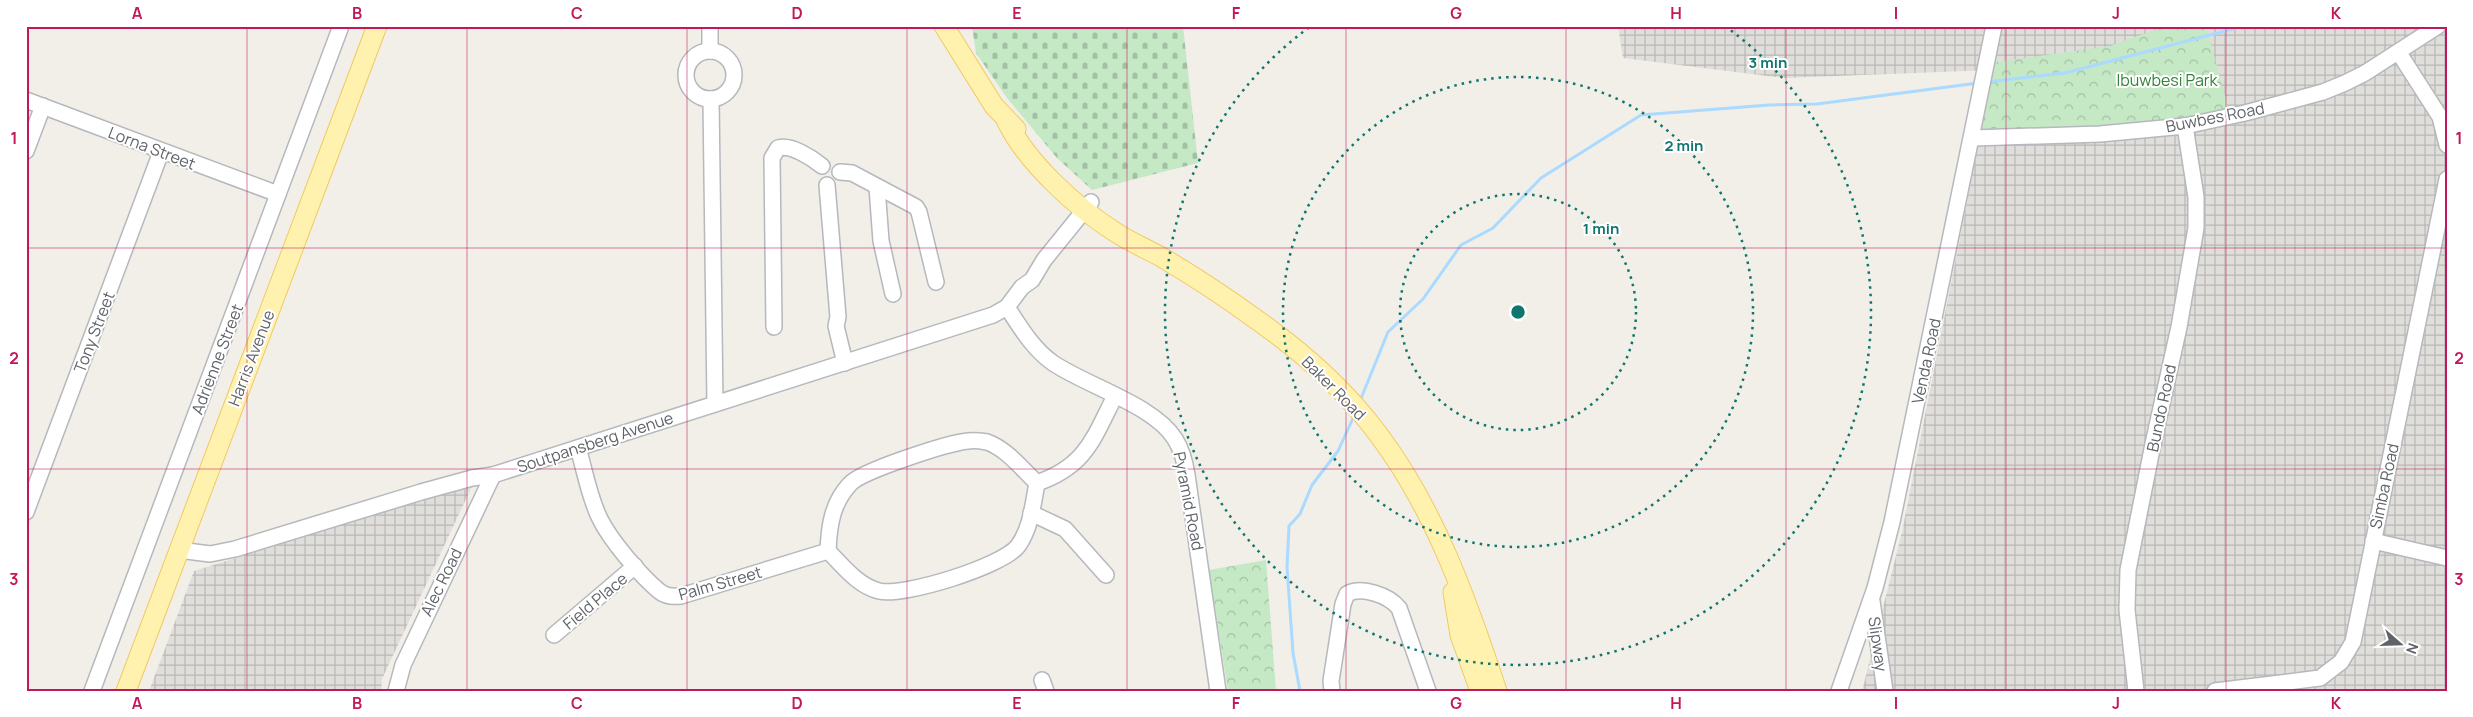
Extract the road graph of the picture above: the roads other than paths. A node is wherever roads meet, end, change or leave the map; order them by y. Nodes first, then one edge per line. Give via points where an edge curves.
1 (341, 26) edge
2 (377, 26) edge
3 (710, 26) edge
4 (944, 26) edge
5 (1994, 26) edge
6 (2438, 26) edge
7 (710, 51) junction
8 (2398, 53) junction
9 (710, 99) junction
10 (26, 100) edge
11 (43, 106) junction
12 (2185, 126) junction
13 (1973, 138) junction
14 (2447, 145) edge
15 (26, 151) edge
16 (161, 152) junction
17 (822, 166) junction
18 (840, 172) junction
19 (2447, 179) edge
20 (827, 184) junction
21 (877, 187) junction
22 (278, 194) junction
23 (1088, 206) junction
24 (936, 282) dead end
25 (893, 294) dead end
26 (1007, 307) junction
27 (774, 327) dead end
28 (850, 361) junction
29 (1115, 396) junction
30 (715, 404) junction
31 (578, 448) junction
32 (493, 475) junction
33 (1037, 484) junction
34 (26, 512) edge
35 (1031, 513) junction
36 (2373, 541) junction
37 (179, 550) junction
38 (828, 551) junction
39 (2447, 558) edge
40 (635, 566) junction
41 (1452, 568) junction
42 (1106, 575) dead end
43 (1872, 598) junction
44 (554, 635) dead end
45 (92, 691) edge
46 (126, 691) edge
47 (396, 691) edge
48 (1218, 691) edge
49 (1332, 691) edge
50 (1428, 691) edge
51 (1480, 691) edge
52 (1497, 691) edge
53 (1839, 691) edge
54 (1885, 691) edge
55 (2136, 691) edge
56 (2215, 691) edge

1 - 22 street, Adrienne Street
2 - 37 main road, Harris Avenue
3 - 7 street
4 - 23 main road, Baker Road via 979,84 1035,162
5 - 13 street, Venda Road
6 - 8 street, Buwbes Road
7 - 9 street via 695,57 687,71 687,80 695,94
7 - 9 street via 718,52 730,61 734,75 724,94
8 - 12 street, Buwbes Road via 2365,73 2323,92
8 - 14 street via 2440,117
9 - 30 street
10 - 11 street, Lorna Street
11 - 15 street
11 - 16 street, Lorna Street
12 - 13 street, Buwbes Road via 2100,134
12 - 55 street, Bundo Road via 2196,197 2196,228 2179,327 2128,570 2127,610
13 - 43 street, Venda Road via 1894,512
16 - 22 street, Lorna Street
16 - 34 street, Tony Street
17 - 18 street via 832,163
17 - 20 street via 818,176
17 - 27 street via 814,159 784,147 778,148 772,158
18 - 20 street via 837,181
18 - 21 street via 852,173
19 - 36 street, Simba Road
20 - 28 street via 838,316 836,326
21 - 24 street via 910,203 919,212
21 - 25 street via 881,241
22 - 45 street, Adrienne Street
23 - 26 street via 1032,280 1022,287
23 - 41 main road, Baker Road via 1260,321 1344,395 1368,421 1406,476
26 - 28 street, Soutpansberg Avenue via 975,321
26 - 29 street, Pyramid Road via 1043,354 1062,369
28 - 30 street, Soutpansberg Avenue
29 - 33 street via 1079,460
29 - 48 street, Pyramid Road via 1165,426 1184,458
30 - 31 street, Soutpansberg Avenue
31 - 32 street, Soutpansberg Avenue
31 - 40 street, Palm Street via 600,519
32 - 37 street, Soutpansberg Avenue via 421,492 235,549 210,554
32 - 47 street, Alec Road via 403,664
33 - 35 street
33 - 38 street via 1007,454 996,446 978,441 958,443 880,468 854,478 841,494 834,508
35 - 38 street via 1018,546 1002,560 902,592 889,593 870,588 849,574
35 - 42 street via 1066,529
36 - 39 street
36 - 56 street, Simba Road via 2353,642 2335,668 2320,678 2310,680
37 - 46 main road, Harris Avenue
38 - 40 street, Palm Street via 676,597 658,591
40 - 44 street, Field Place
41 - 51 main road, Baker Road via 1460,635
41 - 52 main road, Baker Road
43 - 53 street, Venda Road
43 - 54 street, Slipway
49 - 50 street via 1343,604 1347,594 1360,590 1389,600 1398,608

